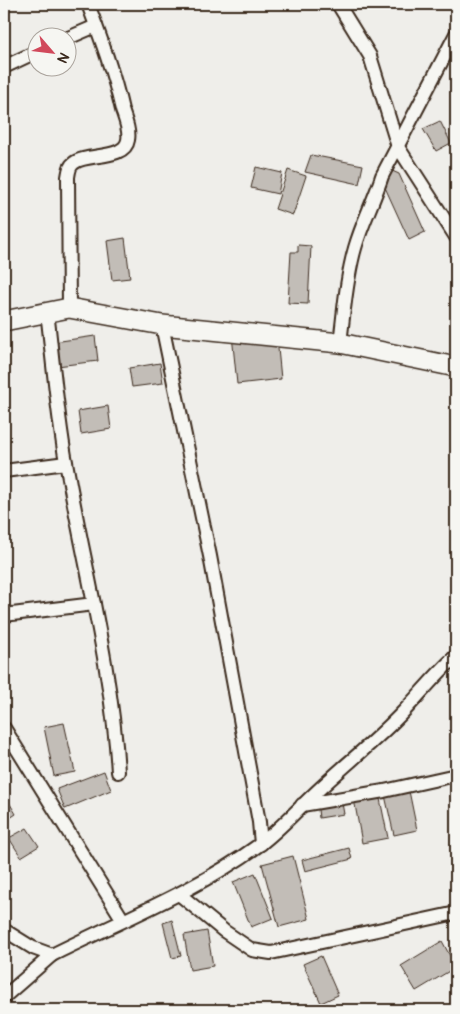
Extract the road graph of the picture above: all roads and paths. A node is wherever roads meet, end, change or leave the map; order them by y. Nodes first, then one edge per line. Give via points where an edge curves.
1 (88, 4) edge
2 (338, 4) edge
3 (96, 26) junction
4 (78, 34) edge
5 (456, 34) edge
6 (28, 56) edge
7 (4, 67) edge
8 (398, 146) junction
9 (456, 237) edge
10 (69, 308) junction
11 (47, 312) junction
12 (4, 321) edge
13 (162, 325) junction
14 (340, 343) junction
15 (456, 367) edge
16 (66, 462) junction
17 (4, 471) edge
18 (94, 604) junction
19 (4, 615) edge
20 (456, 656) edge
21 (4, 728) edge
22 (118, 772) dead end
23 (456, 775) edge
24 (302, 805) junction
25 (261, 844) junction
26 (179, 894) junction
27 (456, 913) edge
28 (123, 920) junction
29 (4, 930) edge
30 (52, 955) junction
31 (4, 997) edge

1 - 3 street
2 - 8 street via 370,56
3 - 4 street
3 - 10 street via 116,81 128,140 125,148 118,152 80,160 70,168
5 - 8 street
6 - 7 street
8 - 9 street
8 - 14 street via 363,221 355,248
10 - 11 street
10 - 13 street
11 - 12 street
11 - 16 street
13 - 14 street
13 - 25 street via 210,556
14 - 15 street
16 - 17 street
16 - 18 street
18 - 19 street
18 - 22 street via 116,739
20 - 24 street via 391,724
21 - 28 street
23 - 24 street
24 - 25 street
25 - 26 street
26 - 27 street via 252,950 271,952
26 - 28 street
28 - 30 street
29 - 30 street via 33,948
30 - 31 street

